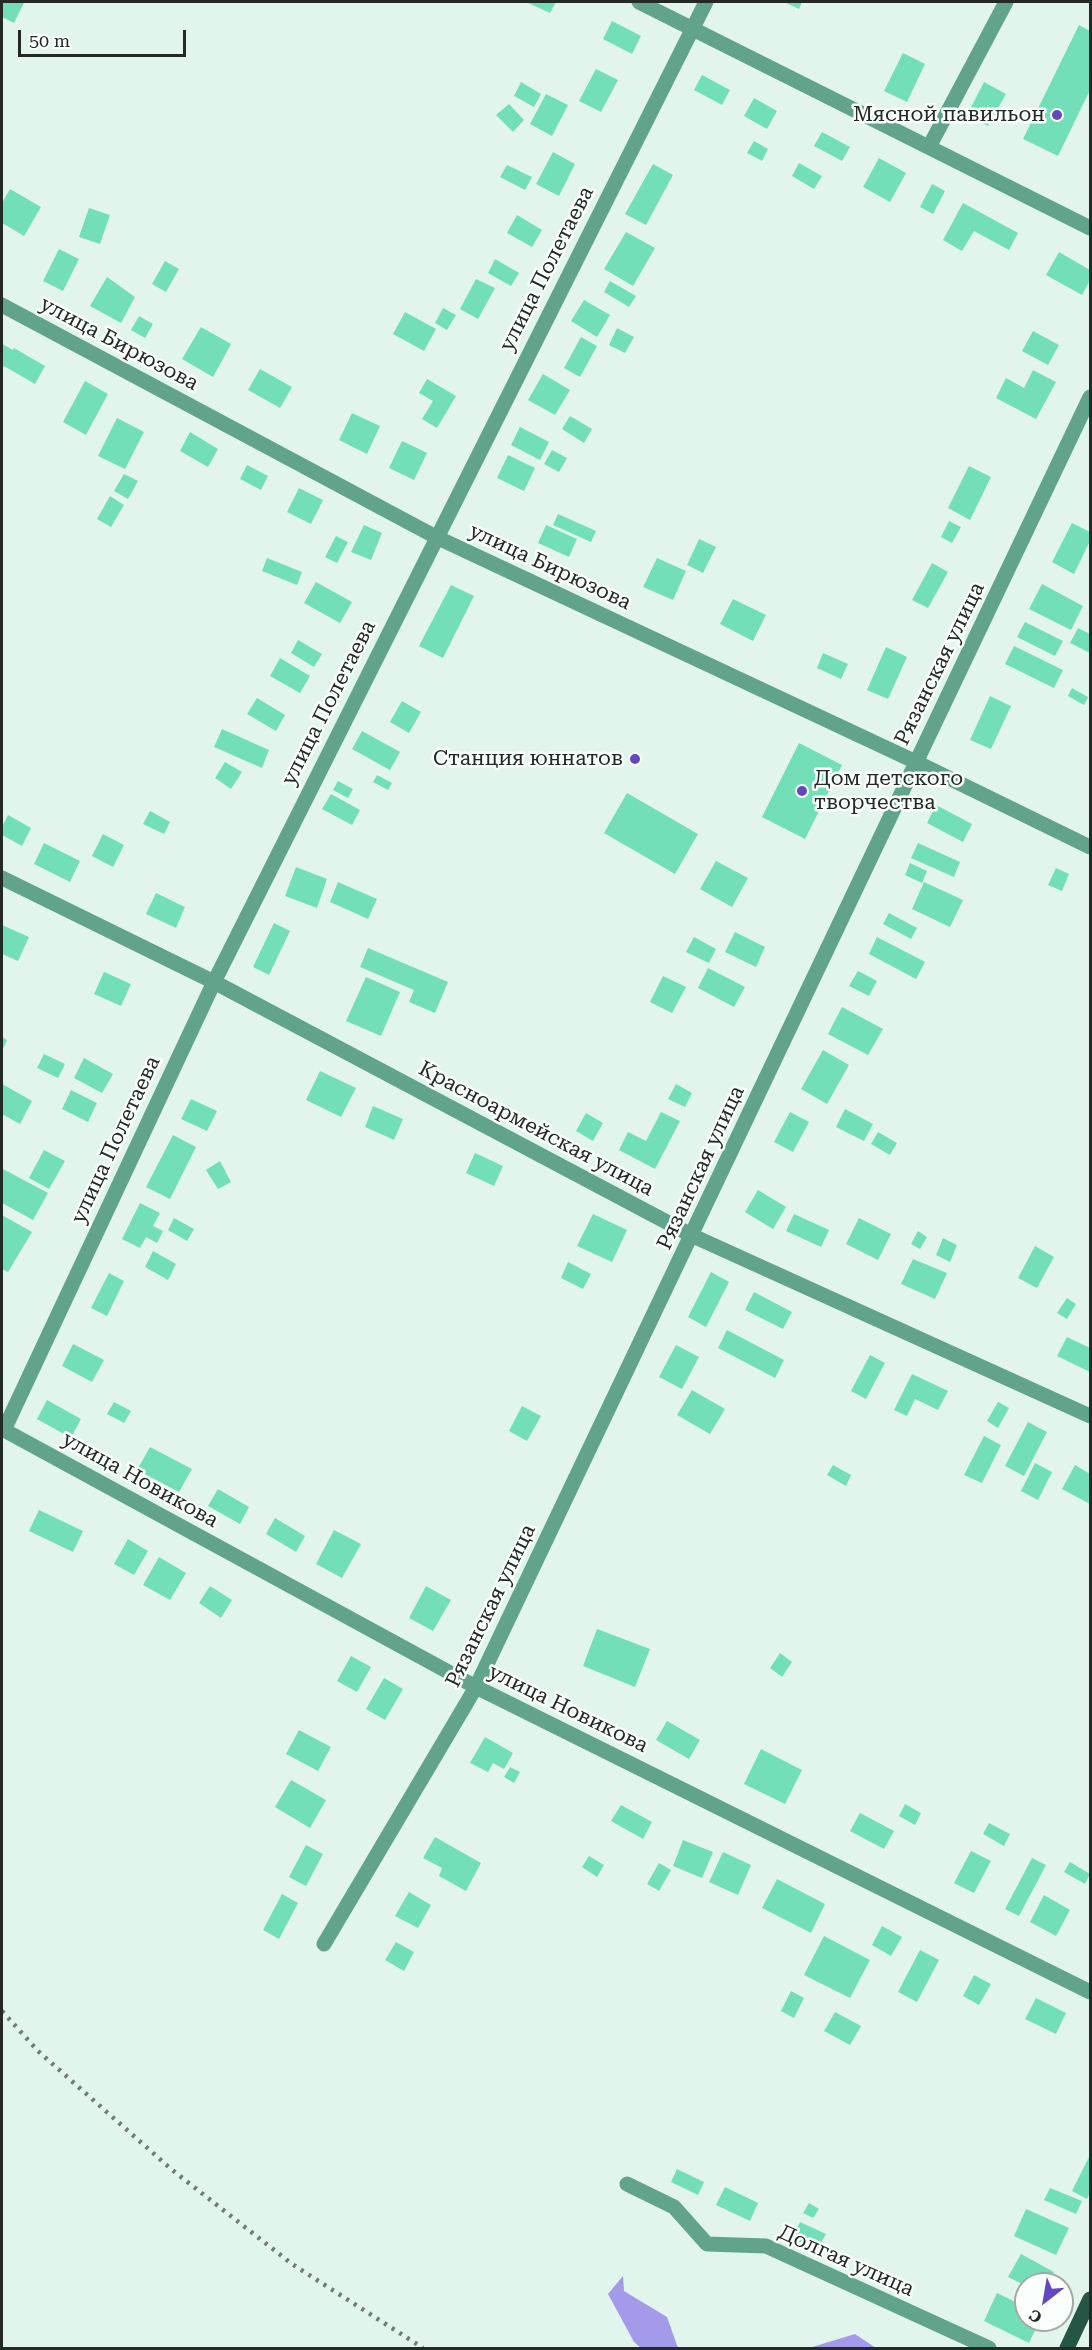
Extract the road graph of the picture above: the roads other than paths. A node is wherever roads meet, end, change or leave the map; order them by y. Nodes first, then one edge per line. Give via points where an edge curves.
1 (639, 2) edge
2 (706, 2) edge
3 (1006, 2) edge
4 (691, 29) junction
5 (929, 147) junction
6 (1090, 228) edge
7 (2, 305) edge
8 (1090, 397) edge
9 (436, 537) junction
10 (916, 762) junction
11 (1090, 847) edge
12 (2, 878) edge
13 (214, 982) junction
14 (693, 1236) junction
15 (1090, 1416) edge
16 (4, 1430) joint
17 (476, 1687) junction
18 (324, 1944) dead end
19 (1090, 1992) edge
20 (627, 2184) dead end
21 (1090, 2299) edge
22 (989, 2349) edge
23 (1067, 2349) edge

1 - 4 street
2 - 4 street, улица Полетаева
3 - 5 street
4 - 5 street
4 - 9 street, улица Полетаева
5 - 6 street
7 - 9 street, улица Бирюзова
8 - 10 street, Рязанская улица
9 - 10 street, улица Бирюзова
9 - 13 street, улица Полетаева
10 - 11 street, улица Бирюзова
10 - 14 street, Рязанская улица
12 - 13 street, Красноармейская улица
13 - 14 street, Красноармейская улица
13 - 16 street, улица Полетаева
14 - 15 street, Красноармейская улица
14 - 17 street, Рязанская улица
16 - 17 street, улица Новикова
17 - 18 street, Рязанская улица
17 - 19 street, улица Новикова
20 - 22 street, Долгая улица via 674,2207 707,2244 766,2246
21 - 23 main road

